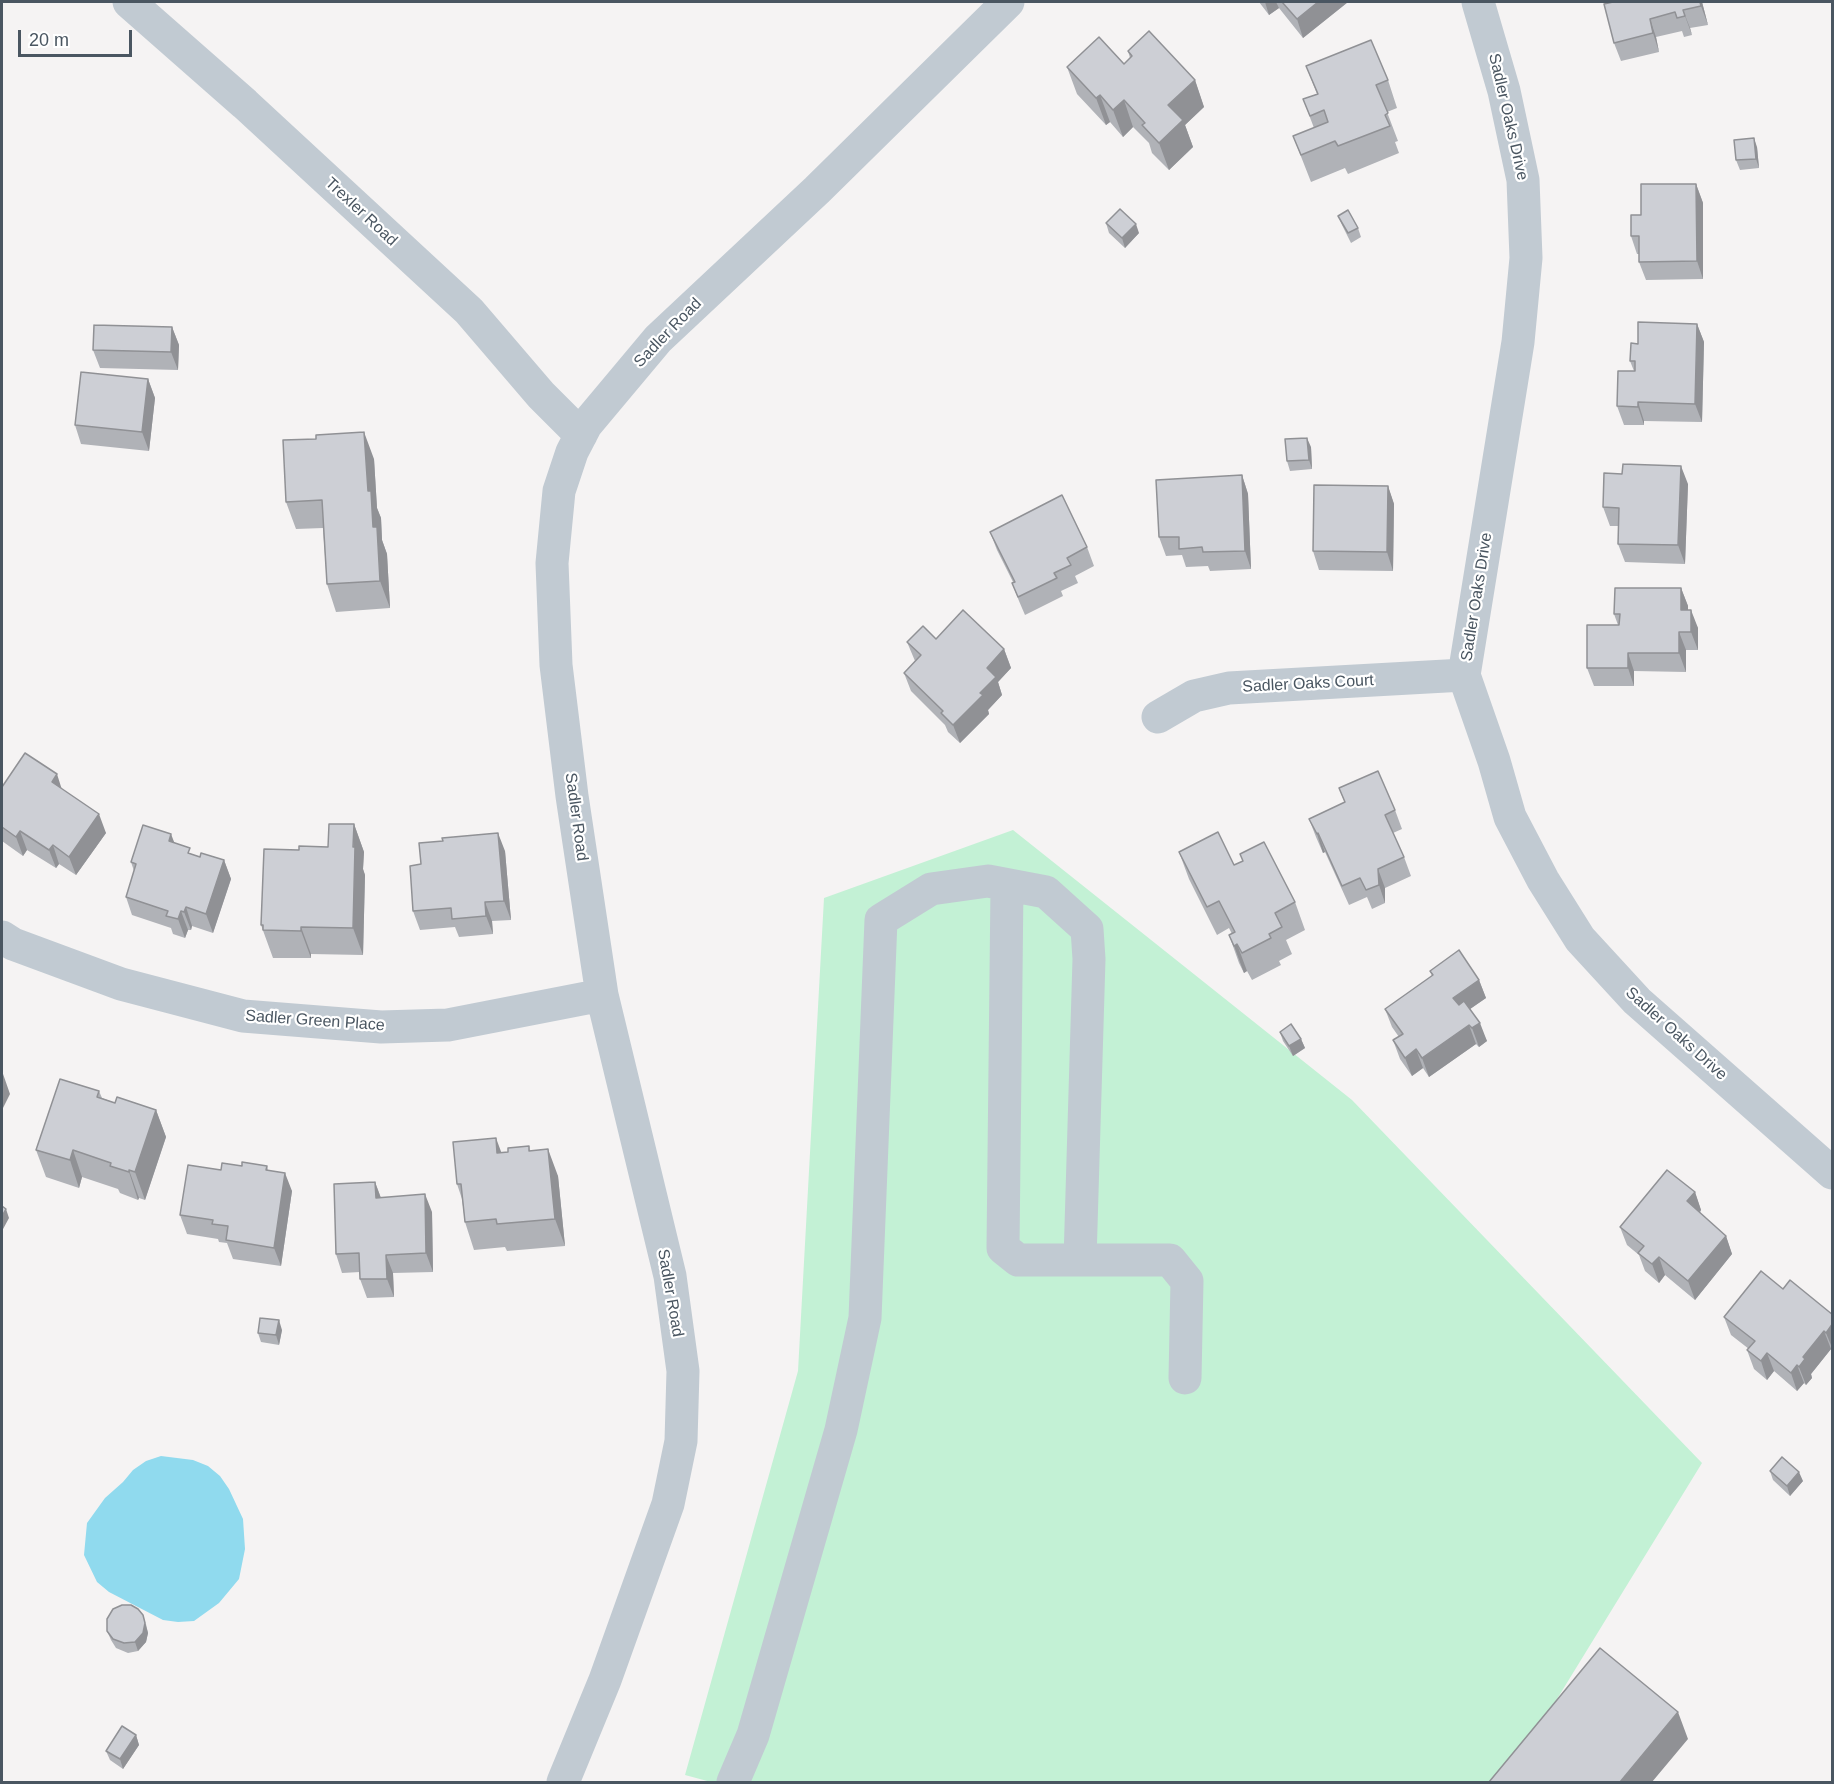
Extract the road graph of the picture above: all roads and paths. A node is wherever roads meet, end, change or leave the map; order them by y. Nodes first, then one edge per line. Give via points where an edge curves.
1 (129, 2) edge
2 (1008, 2) edge
3 (1478, 2) edge
4 (581, 435) junction
5 (1464, 675) junction
6 (1158, 717) dead end
7 (1007, 885) junction
8 (2, 937) edge
9 (602, 995) junction
10 (1833, 1173) edge
11 (1080, 1260) junction
12 (1185, 1378) dead end
13 (562, 1782) edge
14 (733, 1782) edge

1 - 4 street, Trexler Road via 469,311
2 - 4 street, Sadler Road via 658,339
3 - 5 street, Sadler Oaks Drive via 1504,91 1523,180 1526,258 1518,342
4 - 9 street, Sadler Road via 559,491 552,563 556,665
5 - 6 street, Sadler Oaks Court via 1229,688 1194,696
5 - 10 street, Sadler Oaks Drive via 1510,818 1580,939 1637,1001
7 - 11 street via 1046,892 1087,929
7 - 11 street via 1003,1248 1018,1260
7 - 14 street via 988,882 932,889 880,920 865,1317 838,1442 753,1735
8 - 9 street, Sadler Green Place via 121,984 243,1017 381,1027 448,1025
9 - 13 street, Sadler Road via 670,1276 682,1371 681,1441 668,1504 605,1680
11 - 12 street via 1170,1260 1187,1281

